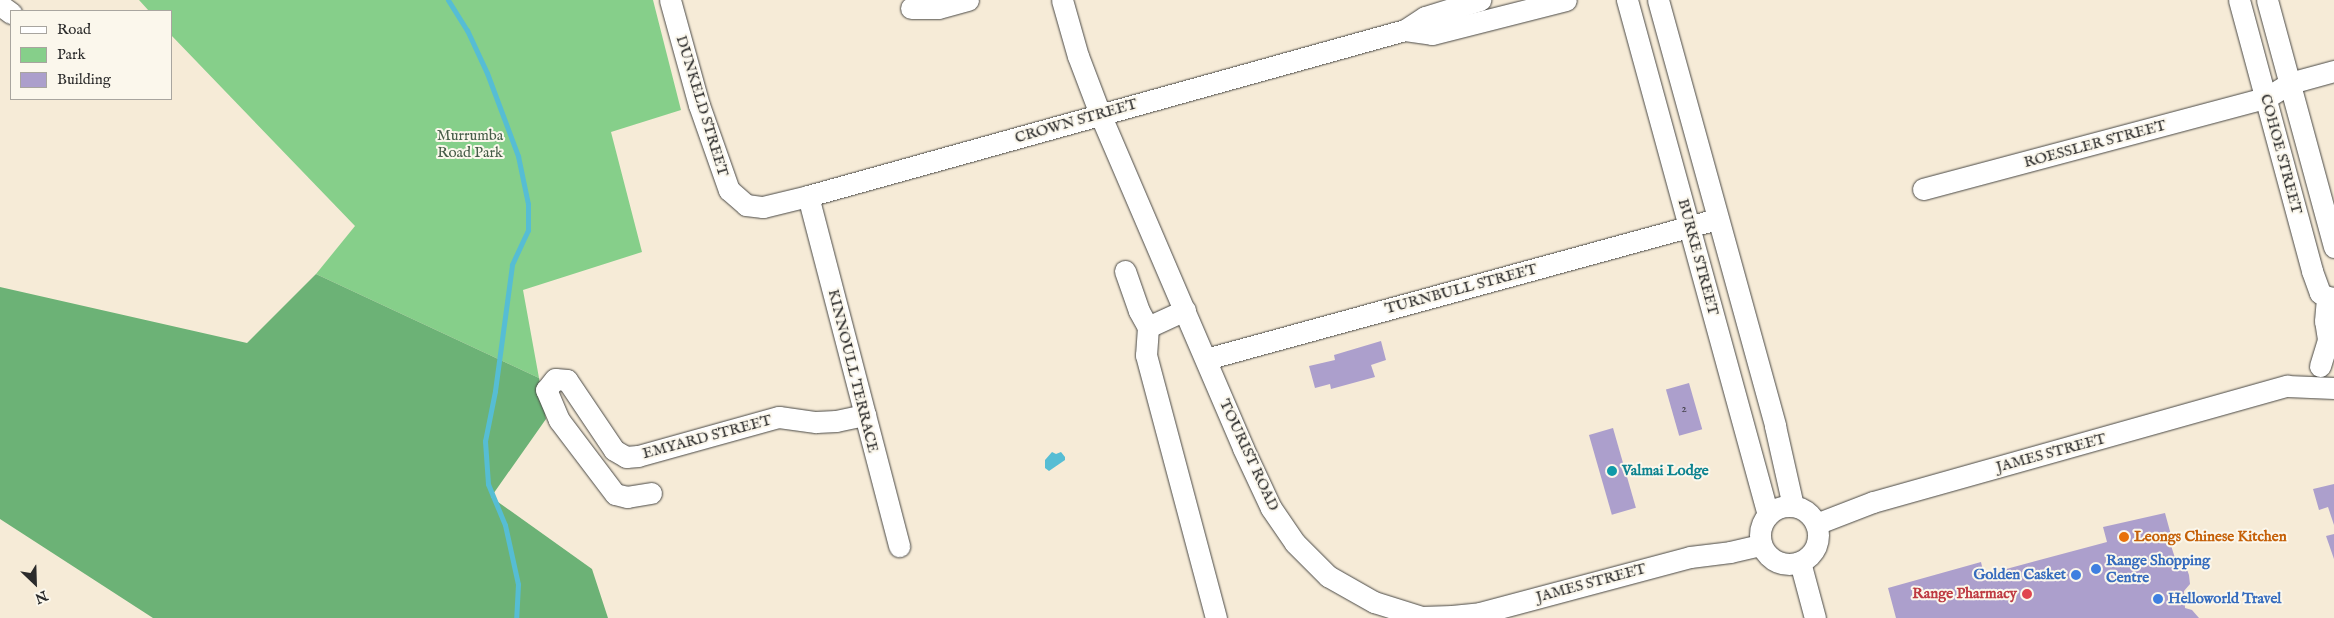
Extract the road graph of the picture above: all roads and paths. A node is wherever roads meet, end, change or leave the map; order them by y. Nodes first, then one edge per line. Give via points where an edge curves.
1 (670, 0) edge
2 (968, 0) edge
3 (1062, 0) edge
4 (1480, 0) edge
5 (1566, 0) edge
6 (1627, 0) edge
7 (1658, 0) edge
8 (2239, 0) edge
9 (2267, 0) edge
10 (911, 8) dead end
11 (1405, 30) junction
12 (2334, 71) edge
13 (2290, 83) junction
14 (2266, 98) junction
15 (1100, 114) junction
16 (1924, 189) dead end
17 (808, 196) junction
18 (746, 205) joint
19 (1717, 219) junction
20 (1689, 227) junction
21 (2334, 247) edge
22 (1125, 272) dead end
23 (2331, 298) edge
24 (1185, 310) junction
25 (1148, 327) junction
26 (1206, 359) junction
27 (2327, 365) edge
28 (2287, 386) junction
29 (2334, 388) edge
30 (865, 415) junction
31 (651, 493) dead end
32 (1793, 506) junction
33 (1768, 514) junction
34 (1816, 524) junction
35 (1762, 545) junction
36 (899, 546) dead end
37 (1800, 562) junction
38 (1421, 617) edge
39 (1216, 618) edge
40 (1815, 618) edge

1 - 18 street, DUNKELD STREET via 699,105 729,190
2 - 10 street via 938,8
3 - 15 street, TOURIST ROAD via 1078,56
4 - 11 street, CROWN STREET via 1425,17
5 - 11 street, CROWN STREET via 1432,34
6 - 20 street, BURKE STREET
7 - 19 street, BURKE STREET
8 - 14 street, COHOE STREET
9 - 13 street, COHOE STREET
11 - 15 street, CROWN STREET
12 - 13 street, ROESSLER STREET
13 - 14 street, ROESSLER STREET
13 - 21 street, COHOE STREET
14 - 16 street, ROESSLER STREET
14 - 23 street, COHOE STREET via 2312,271 2320,293
15 - 17 street, CROWN STREET
15 - 24 street, TOURIST ROAD
17 - 18 street, CROWN STREET via 763,207
17 - 30 street, KINNOULL TERRACE
19 - 20 street, TURNBULL STREET
19 - 32 street, BURKE STREET via 1775,426
20 - 26 street, TURNBULL STREET
20 - 33 street, BURKE STREET
22 - 25 street
23 - 27 street via 2325,321
24 - 25 street
24 - 26 street, TOURIST ROAD
25 - 39 street via 1146,355
26 - 38 street, TOURIST ROAD via 1271,508 1294,543 1328,576 1374,602
27 - 28 street, JAMES STREET via 2308,370
28 - 29 street, JAMES STREET
28 - 34 street, JAMES STREET via 1873,502
30 - 31 street, EMYARD STREET via 816,422 779,417 626,457 614,450 567,380 555,379 546,390 559,420 615,494
30 - 36 street, KINNOULL TERRACE
32 - 33 street
32 - 34 street via 1807,512
33 - 35 street via 1761,528
34 - 37 street via 1818,533 1814,550
35 - 37 street via 1772,559 1781,563
35 - 38 street, JAMES STREET via 1690,557 1480,613
37 - 40 street

